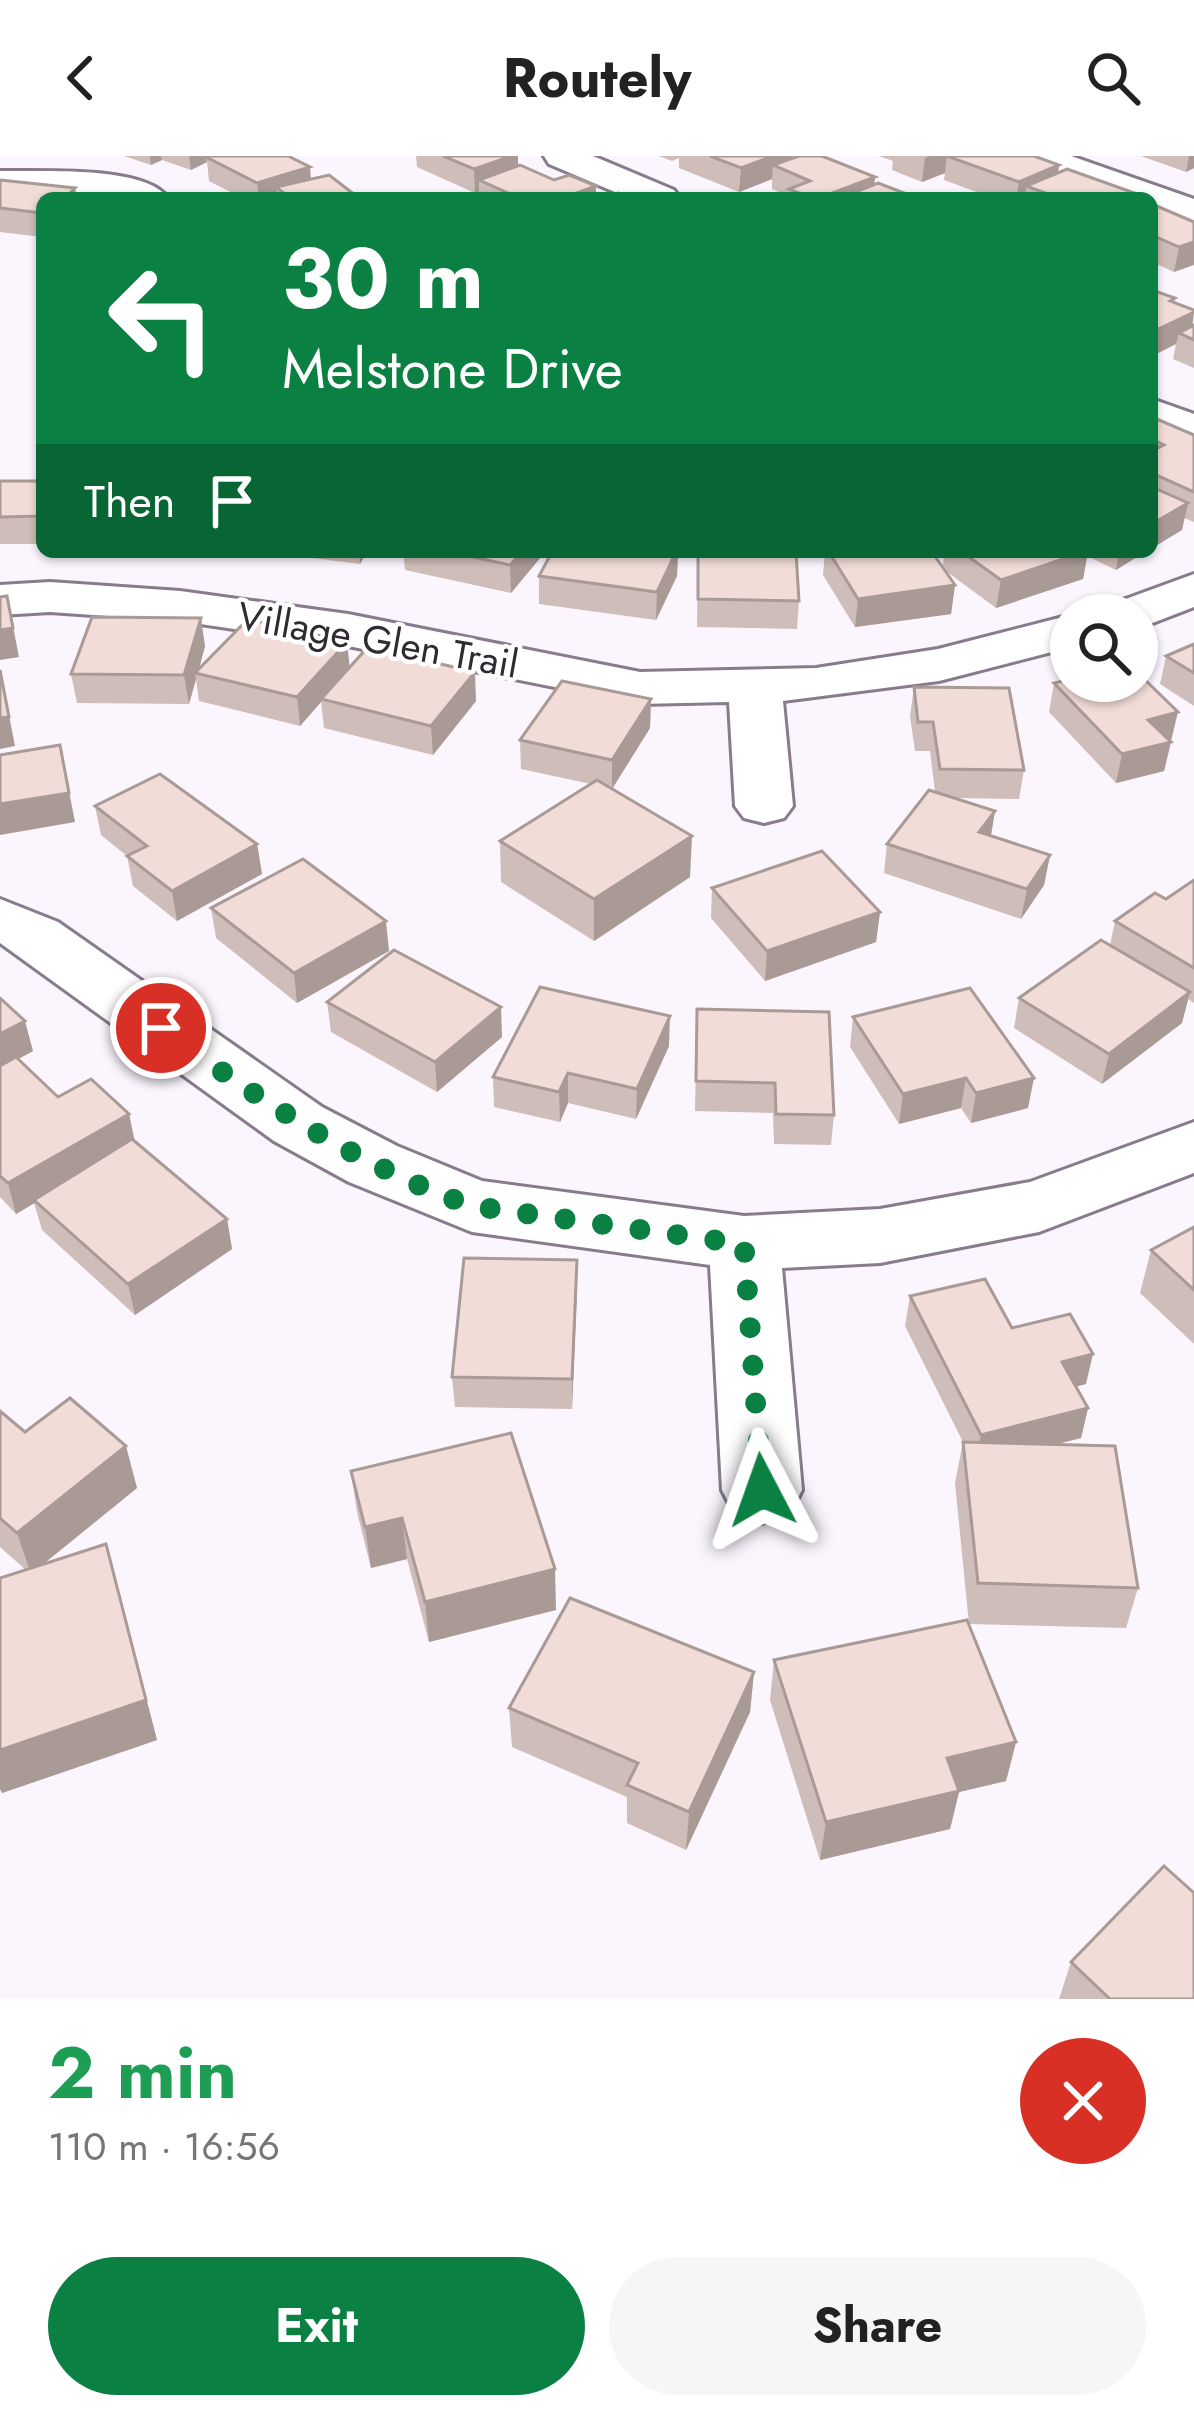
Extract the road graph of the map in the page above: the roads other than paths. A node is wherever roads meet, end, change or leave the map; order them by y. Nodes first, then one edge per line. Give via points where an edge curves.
1 (562, 156) edge
2 (1036, 156) edge
3 (0, 182) edge
4 (133, 192) edge
5 (647, 192) edge
6 (1138, 192) edge
7 (1158, 199) edge
8 (1194, 212) edge
9 (1158, 415) edge
10 (1194, 431) edge
11 (1194, 589) edge
12 (0, 600) edge
13 (1158, 604) edge
14 (1050, 636) edge
15 (755, 685) junction
16 (764, 806) dead end
17 (0, 920) edge
18 (1194, 1146) edge
19 (744, 1244) junction
20 (762, 1490) dead end

1 - 5 street
2 - 6 street
3 - 4 street
7 - 8 street
9 - 10 street
11 - 13 street
12 - 15 street, Village Glen Trail via 180,605 640,688
14 - 15 street, Village Glen Trail via 939,665
15 - 16 street
17 - 19 street via 36,936 298,1124 436,1193 472,1206
18 - 19 street via 1039,1205 880,1236
19 - 20 street

